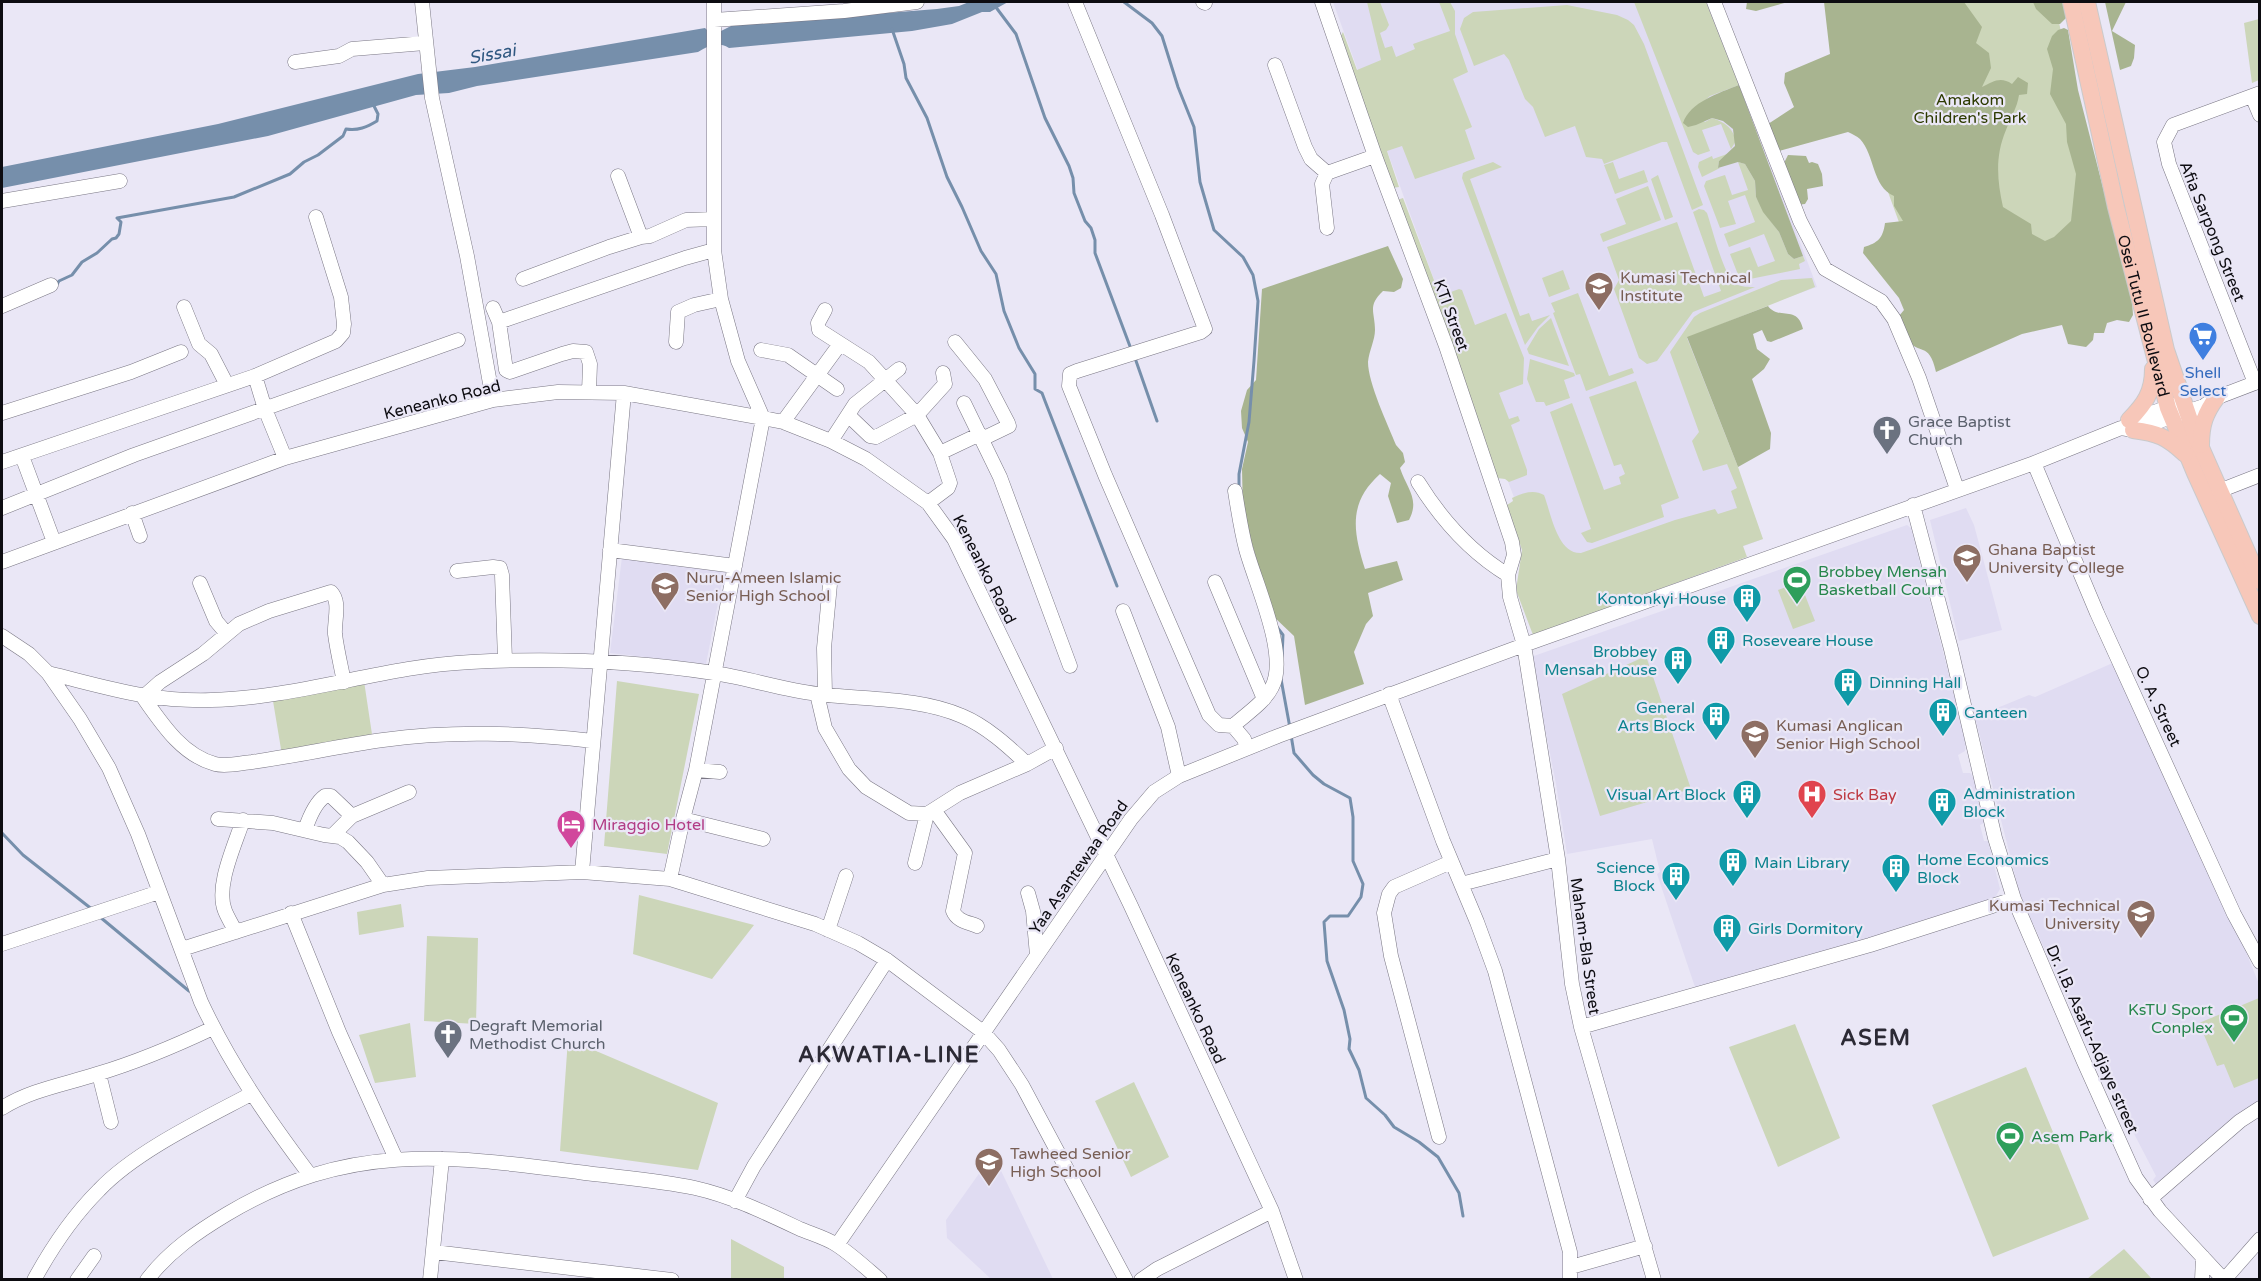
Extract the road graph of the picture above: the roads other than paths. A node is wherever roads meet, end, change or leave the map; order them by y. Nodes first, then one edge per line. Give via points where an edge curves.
1 (422, 2) edge
2 (714, 2) edge
3 (917, 2) edge
4 (1074, 2) edge
5 (1322, 2) edge
6 (1714, 2) edge
7 (2071, 2) edge
8 (2087, 2) edge
9 (714, 22) junction
10 (425, 43) junction
11 (296, 62) dead end
12 (1275, 65) dead end
13 (2256, 94) edge
14 (2259, 115) edge
15 (1375, 156) junction
16 (1327, 173) junction
17 (618, 176) dead end
18 (120, 181) dead end
19 (2, 201) edge
20 (316, 217) dead end
21 (714, 219) junction
22 (1327, 228) dead end
23 (640, 237) junction
24 (714, 250) junction
25 (523, 279) dead end
26 (51, 285) dead end
27 (721, 299) junction
28 (2, 306) edge
29 (184, 307) dead end
30 (493, 308) dead end
31 (825, 310) dead end
32 (499, 322) junction
33 (458, 340) dead end
34 (676, 342) dead end
35 (955, 342) dead end
36 (840, 344) junction
37 (2152, 347) junction
38 (761, 350) dead end
39 (181, 352) dead end
40 (899, 369) dead end
41 (506, 370) junction
42 (943, 373) dead end
43 (819, 375) junction
44 (255, 376) junction
45 (885, 379) junction
46 (2257, 382) edge
47 (227, 385) junction
48 (837, 389) dead end
49 (589, 392) junction
50 (624, 393) junction
51 (492, 395) junction
52 (2215, 398) junction
53 (964, 403) dead end
54 (265, 409) junction
55 (2177, 410) junction
56 (2, 413) edge
57 (848, 415) junction
58 (917, 415) junction
59 (763, 418) junction
60 (783, 423) junction
61 (2128, 426) junction
62 (981, 437) junction
63 (831, 441) junction
64 (940, 453) junction
65 (2195, 453) junction
66 (22, 456) junction
67 (285, 458) junction
68 (2, 462) edge
69 (2034, 463) junction
70 (2259, 475) edge
71 (1418, 482) dead end
72 (1957, 489) junction
73 (1235, 490) dead end
74 (2219, 491) junction
75 (37, 495) junction
76 (928, 503) junction
77 (2, 505) edge
78 (1913, 505) junction
79 (132, 513) junction
80 (140, 536) dead end
81 (54, 542) junction
82 (610, 550) junction
83 (2, 562) edge
84 (735, 566) junction
85 (458, 572) dead end
86 (1508, 575) junction
87 (2259, 581) edge
88 (1215, 582) dead end
89 (200, 583) dead end
90 (830, 584) dead end
91 (1123, 611) dead end
92 (2259, 616) edge
93 (227, 634) junction
94 (2, 636) edge
95 (1524, 645) junction
96 (506, 660) junction
97 (601, 663) junction
98 (1070, 666) dead end
99 (48, 673) junction
100 (714, 673) junction
101 (344, 682) junction
102 (821, 694) junction
103 (1389, 694) junction
104 (143, 697) junction
105 (1264, 699) junction
106 (1233, 726) junction
107 (593, 741) junction
108 (1056, 748) junction
109 (1247, 748) junction
110 (1027, 764) junction
111 (696, 770) junction
112 (720, 772) dead end
113 (1179, 776) junction
114 (409, 792) dead end
115 (930, 812) junction
116 (352, 816) junction
117 (218, 819) dead end
118 (683, 819) junction
119 (243, 820) junction
120 (305, 830) junction
121 (332, 836) junction
122 (763, 839) dead end
123 (1106, 854) junction
124 (1558, 859) junction
125 (1451, 862) junction
126 (915, 863) dead end
127 (582, 872) junction
128 (846, 876) dead end
129 (670, 879) junction
130 (1461, 884) junction
131 (383, 885) junction
132 (159, 892) junction
133 (1028, 893) dead end
134 (2014, 899) junction
135 (291, 914) junction
136 (977, 926) dead end
137 (828, 930) junction
138 (236, 932) junction
139 (2, 944) edge
140 (182, 949) junction
141 (1037, 955) junction
142 (887, 960) junction
143 (2259, 962) edge
144 (1581, 1027) junction
145 (213, 1028) junction
146 (983, 1032) junction
147 (99, 1074) junction
148 (251, 1094) junction
149 (2, 1108) edge
150 (2259, 1108) edge
151 (111, 1122) dead end
152 (1439, 1137) dead end
153 (396, 1159) junction
154 (442, 1159) junction
155 (310, 1175) junction
156 (2150, 1199) junction
157 (735, 1201) junction
158 (1272, 1211) junction
159 (2259, 1239) edge
160 (837, 1245) junction
161 (1645, 1246) junction
162 (434, 1252) junction
163 (94, 1256) dead end
164 (2203, 1257) junction
165 (1570, 1273) edge
166 (637, 1278) edge
167 (34, 1280) edge
168 (77, 1280) edge
169 (147, 1280) edge
170 (430, 1280) edge
171 (672, 1280) edge
172 (880, 1280) edge
173 (1126, 1280) edge
174 (1140, 1280) edge
175 (1296, 1280) edge
176 (1654, 1280) edge
177 (2202, 1280) edge
178 (2224, 1280) edge

1 - 10 street
2 - 9 street
3 - 9 street
4 - 106 street via 1205,328 1077,371 1070,374 1069,386 1207,710 1219,725
5 - 15 street, KTI Street
6 - 72 street via 1800,221 1825,269 1881,301 1894,319
7 - 37 main road, Osei Tutu II Boulevard via 2116,207
8 - 55 main road, Osei Tutu II Boulevard
9 - 21 street
10 - 11 street via 352,49 339,56
10 - 51 street via 432,98 467,256
12 - 16 street via 1305,147 1311,159
13 - 14 street
13 - 46 street, Afia Sarpong Street via 2173,126 2164,142 2165,153
15 - 16 street
15 - 86 street, KTI Street via 1496,489 1514,555
16 - 22 street via 1322,184
17 - 23 street
18 - 19 street
20 - 44 street via 340,297 343,333 323,348
21 - 23 street via 686,220
21 - 24 street
23 - 25 street
24 - 27 street
24 - 32 street
26 - 28 street
27 - 34 street via 678,312
27 - 59 street via 738,361
29 - 47 street via 198,344 210,352
30 - 32 street
31 - 36 street via 819,330
32 - 41 street
33 - 54 street
35 - 62 street via 985,379 1009,426
36 - 43 street
36 - 45 street via 869,362
37 - 55 main road, Osei Tutu II Boulevard
37 - 61 main road via 2151,390
38 - 43 street via 789,355
39 - 56 street
40 - 45 street
41 - 49 street via 510,372 573,351 586,352 590,364
41 - 51 street
42 - 58 street via 945,384
43 - 48 street
43 - 60 street
44 - 47 street
44 - 54 street
45 - 57 street via 855,404
45 - 58 street
46 - 52 street, Yaa Asantewaa Road
47 - 66 street
49 - 50 street, Keneanko Road
49 - 51 street, Keneanko Road
50 - 59 street, Keneanko Road
50 - 82 street
51 - 67 street, Keneanko Road
52 - 55 street, Yaa Asantewaa Road via 2204,406
52 - 65 main road via 2202,423
53 - 62 street
54 - 67 street
54 - 75 street via 134,455
55 - 61 street, Yaa Asantewaa Road
55 - 65 main road, Osei Tutu II Boulevard
57 - 58 street via 873,438
57 - 63 street
58 - 64 street
59 - 60 street, Keneanko Road
59 - 84 street
60 - 63 street, Keneanko Road
61 - 65 main road via 2163,436
61 - 69 street, Yaa Asantewaa Road
62 - 64 street
62 - 98 street via 1000,477
63 - 76 street, Keneanko Road via 866,459
64 - 76 street via 950,483
65 - 74 main road, Osei Tutu II Boulevard
65 - 92 main road, Osei Tutu II Boulevard
66 - 68 street
66 - 75 street
67 - 79 street, Keneanko Road
69 - 72 street, Yaa Asantewaa Road
69 - 143 street, O. A. Street via 2097,613
70 - 74 street
71 - 86 street via 1436,511 1458,534
72 - 78 street, Yaa Asantewaa Road
73 - 105 street via 1246,549 1277,657 1273,686
74 - 87 main road, Osei Tutu II Boulevard
75 - 77 street
75 - 81 street
76 - 108 street, Keneanko Road via 954,539
78 - 95 street, Yaa Asantewaa Road
78 - 134 street, Dr. I.B. Asafu-Adjaye street via 1995,838
79 - 80 street
79 - 81 street, Keneanko Road
81 - 83 street, Keneanko Road
82 - 84 street
82 - 97 street
84 - 100 street
85 - 96 street via 500,568
86 - 95 street, KTI Street
88 - 105 street
89 - 93 street via 216,621
90 - 102 street
91 - 113 street via 1168,727
93 - 101 street via 253,616 331,592 335,596 335,634
93 - 104 street
94 - 99 street
95 - 103 street, Yaa Asantewaa Road
95 - 124 street, Maham-Bla Street
96 - 97 street
96 - 101 street via 416,668
97 - 100 street
97 - 107 street
99 - 104 street
99 - 132 street via 109,768
100 - 102 street
100 - 111 street
101 - 104 street via 245,698
102 - 110 street via 930,706 962,715
102 - 115 street via 825,728 849,769 866,787 896,807 909,813
103 - 109 street, Yaa Asantewaa Road
103 - 125 street
104 - 107 street via 163,726 189,751 219,765 462,732
105 - 106 street
106 - 109 street
107 - 127 street
108 - 110 street
108 - 123 street, Keneanko Road
109 - 113 street, Yaa Asantewaa Road
110 - 115 street via 960,793
111 - 112 street
111 - 118 street
113 - 123 street, Yaa Asantewaa Road via 1149,797
114 - 116 street
115 - 126 street
115 - 136 street via 965,853 953,911 960,920
116 - 120 street via 331,796 326,796
116 - 121 street
117 - 119 street
118 - 122 street
118 - 129 street
119 - 120 street
119 - 138 street via 224,877 222,896 224,910
120 - 121 street
121 - 131 street via 348,842
123 - 141 street, Yaa Asantewaa Road
123 - 158 street, Keneanko Road
124 - 130 street
124 - 144 street, Maham-Bla Street via 1572,984
125 - 130 street
125 - 152 street via 1394,887 1384,913 1391,956
127 - 129 street
127 - 131 street via 428,878
128 - 137 street
129 - 137 street
130 - 165 street via 1495,971 1570,1251
131 - 135 street
132 - 139 street
132 - 140 street
133 - 141 street
134 - 144 street via 1870,945
134 - 156 street, Dr. I.B. Asafu-Adjaye street via 2136,1178
135 - 138 street
135 - 153 street
137 - 142 street
138 - 140 street
140 - 145 street
141 - 146 street, Yaa Asantewaa Road
142 - 146 street
142 - 157 street via 766,1146
144 - 161 street, Maham-Bla Street
145 - 147 street
145 - 148 street
146 - 160 street, Yaa Asantewaa Road
146 - 173 street via 1012,1069
147 - 149 street via 22,1097
147 - 151 street
148 - 155 street
148 - 167 street via 141,1157 99,1189 52,1247
150 - 156 street
153 - 154 street
153 - 155 street via 347,1165
154 - 157 street via 498,1162 694,1188
154 - 162 street
155 - 169 street via 197,1232
156 - 164 street, Dr. I.B. Asafu-Adjaye street
157 - 160 street
158 - 174 street
158 - 175 street, Keneanko Road
159 - 178 street
160 - 172 street
161 - 165 street
161 - 176 street, Maham-Bla Street
162 - 166 street
162 - 170 street
163 - 168 street
164 - 177 street
164 - 178 street, Dr. I.B. Asafu-Adjaye street
166 - 171 street

